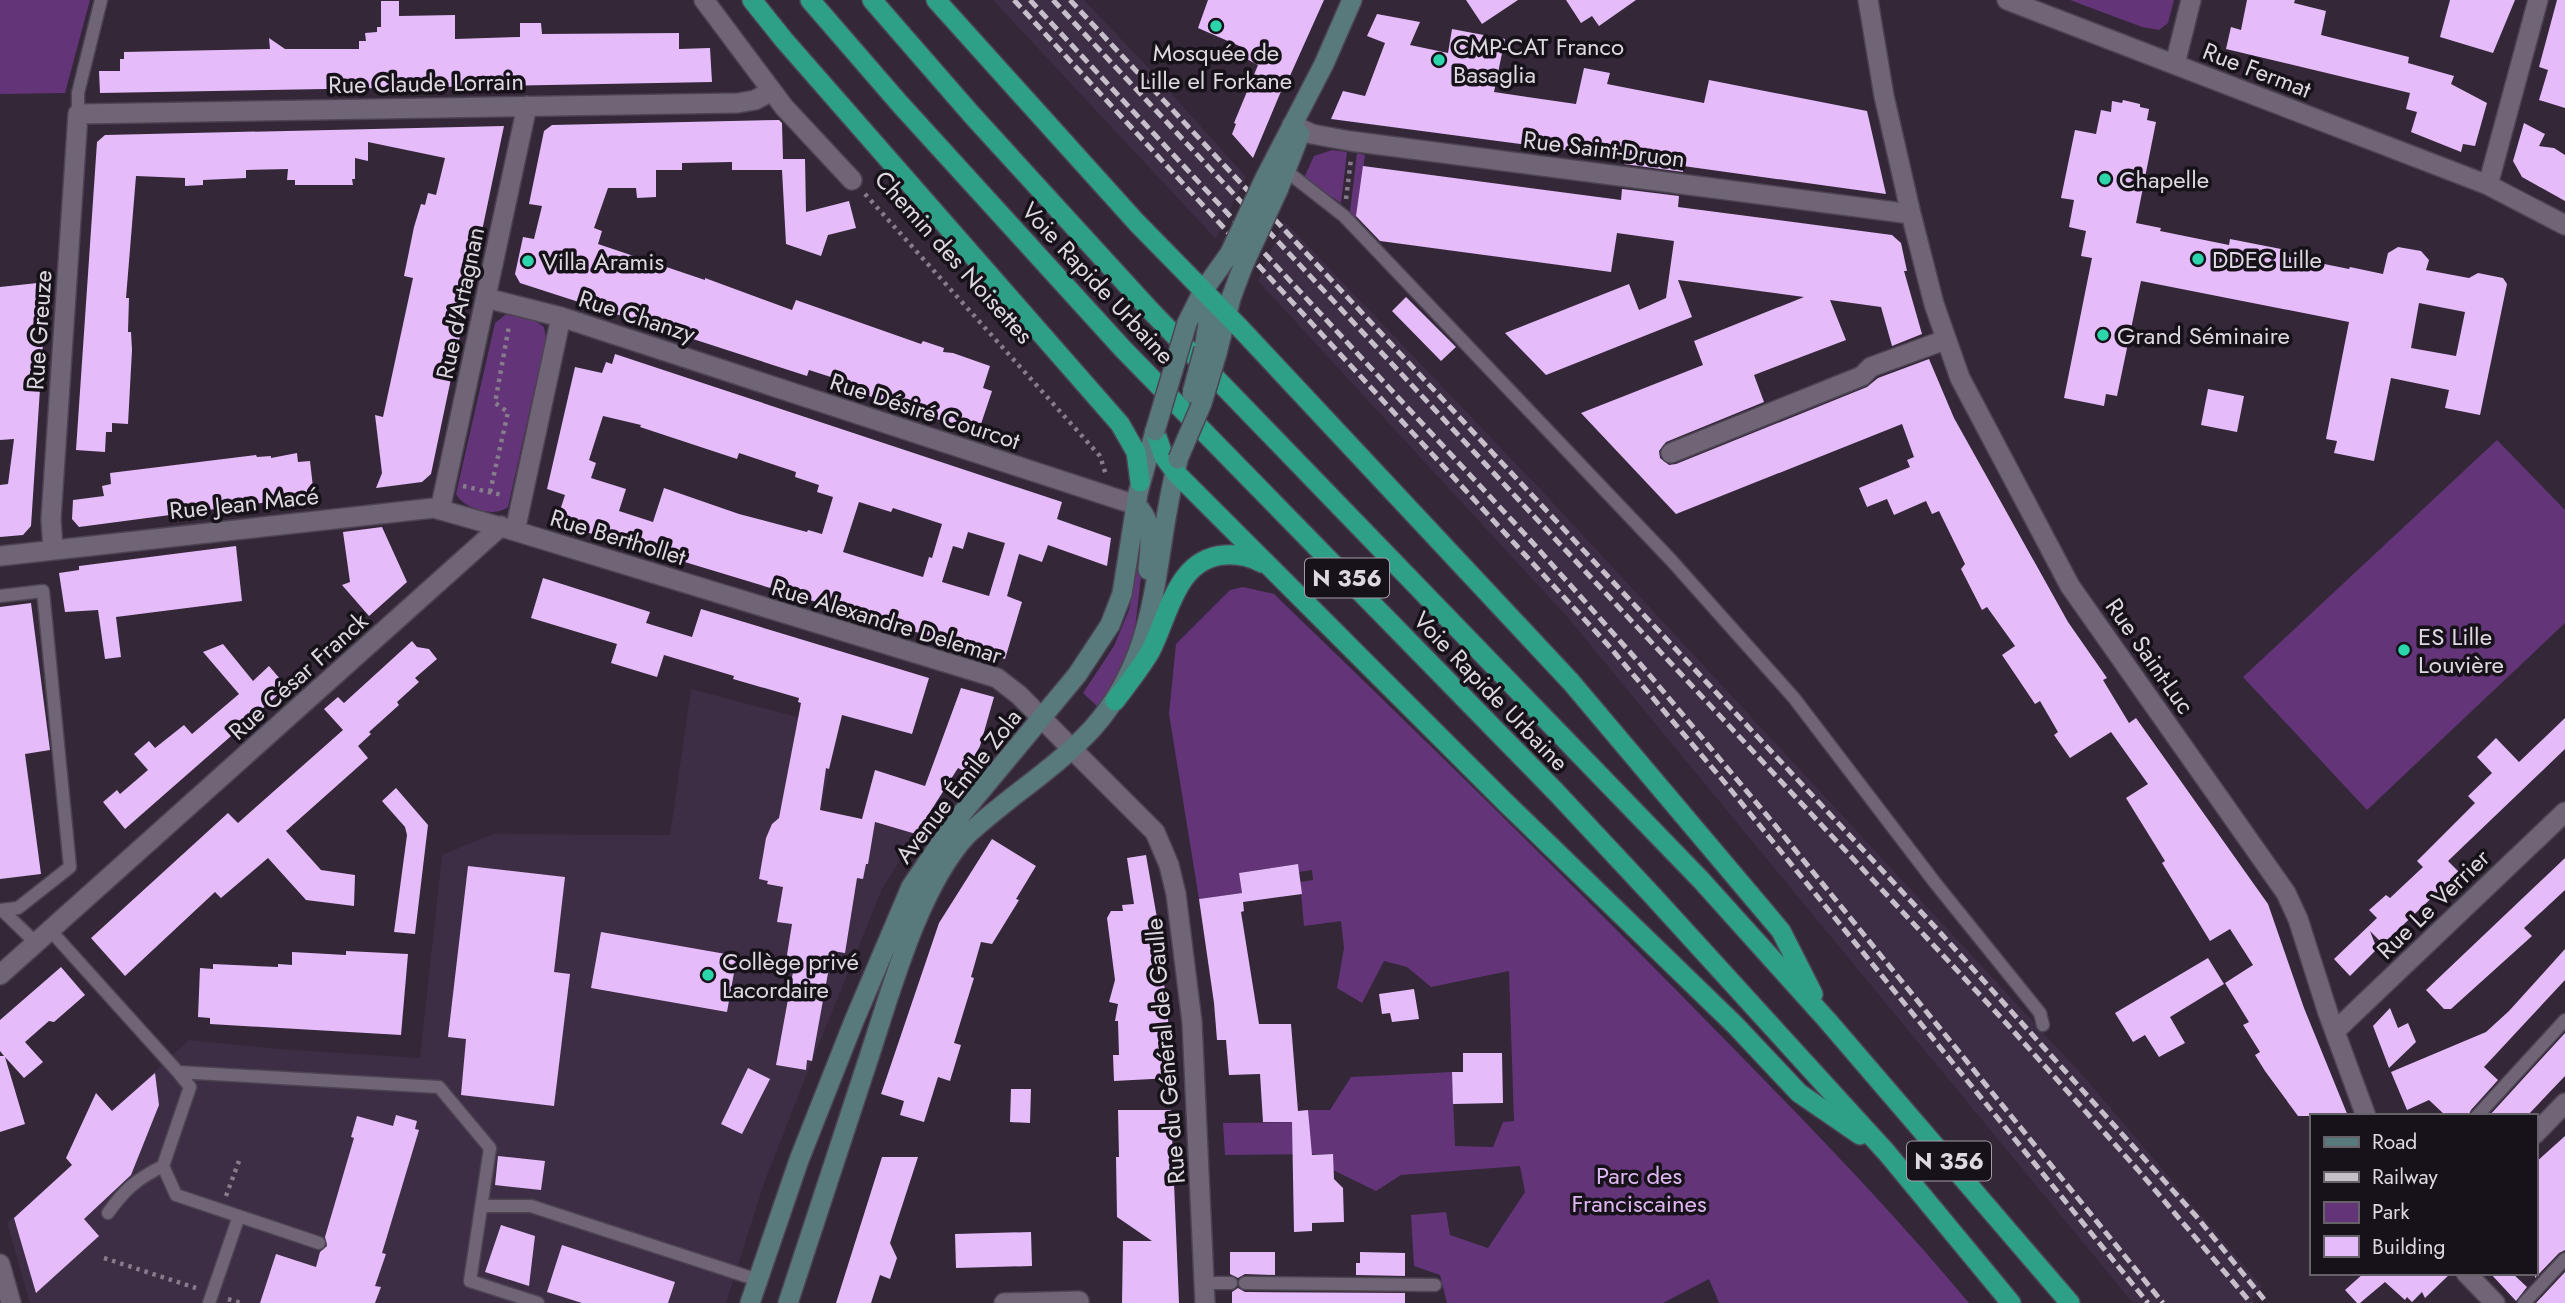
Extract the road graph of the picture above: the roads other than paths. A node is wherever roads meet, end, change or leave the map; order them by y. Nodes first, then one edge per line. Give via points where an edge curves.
1 (101, 0) edge
2 (704, 0) edge
3 (752, 0) edge
4 (810, 0) edge
5 (872, 0) edge
6 (936, 0) edge
7 (1352, 0) edge
8 (1868, 0) edge
9 (2007, 0) edge
10 (2191, 0) edge
11 (2538, 0) edge
12 (2175, 64) junction
13 (772, 91) junction
14 (527, 106) junction
15 (78, 114) junction
16 (1297, 127) junction
17 (1285, 170) junction
18 (852, 180) road end
19 (1271, 184) junction
20 (2488, 185) junction
21 (1911, 214) junction
22 (2565, 225) edge
23 (1236, 259) junction
24 (1203, 291) junction
25 (486, 298) junction
26 (1227, 316) junction
27 (561, 317) junction
28 (1945, 340) junction
29 (1211, 351) junction
30 (699, 361) joint
31 (1159, 451) junction
32 (1671, 453) dead end
33 (1140, 482) joint
34 (1136, 505) junction
35 (440, 510) junction
36 (508, 528) junction
37 (53, 549) junction
38 (0, 556) edge
39 (1268, 566) junction
40 (706, 590) joint
41 (0, 596) edge
42 (1152, 609) junction
43 (1115, 701) junction
44 (1041, 718) junction
45 (1072, 749) junction
46 (2565, 812) edge
47 (1, 910) edge
48 (43, 937) junction
49 (0, 975) edge
50 (1827, 1020) junction
51 (2565, 1020) edge
52 (2043, 1026) dead end
53 (2335, 1031) junction
54 (178, 1072) junction
55 (2565, 1102) edge
56 (2365, 1114) edge
57 (2479, 1114) edge
58 (2537, 1132) edge
59 (1887, 1153) junction
60 (163, 1166) junction
61 (482, 1206) junction
62 (108, 1213) dead end
63 (239, 1216) junction
64 (318, 1243) dead end
65 (2565, 1259) edge
66 (0, 1264) edge
67 (2468, 1275) edge
68 (758, 1280) junction
69 (1204, 1283) junction
70 (1231, 1283) dead end
71 (1245, 1283) dead end
72 (1435, 1285) dead end
73 (211, 1298) edge
74 (1079, 1301) edge
75 (11, 1303) edge
76 (538, 1303) edge
77 (750, 1303) edge
78 (788, 1303) edge
79 (1004, 1303) edge
80 (1205, 1303) edge
81 (2011, 1303) edge
82 (2070, 1303) edge
83 (2495, 1303) edge
84 (2524, 1303) edge

1 - 15 lane via 78,93
2 - 13 street, Chemin des Noisettes
3 - 31 highway via 1114,417
4 - 59 highway, Voie Rapide Urbaine / N 356 via 1123,349 1555,792
5 - 50 highway, Voie Rapide Urbaine / N 356 via 1149,309 1651,826
6 - 24 highway via 1099,183
7 - 16 main road
8 - 21 street, Rue Saint-Luc
9 - 12 street, Rue Fermat
10 - 12 street
11 - 20 street
12 - 20 street, Rue Fermat
13 - 14 street, Rue Claude Lorrain via 738,103
13 - 18 street, Chemin des Noisettes
14 - 15 street, Rue Claude Lorrain
14 - 25 street, Rue d'Artagnan
15 - 37 street, Rue Greuze via 52,498
16 - 17 main road
16 - 19 main road
16 - 21 street, Rue Saint-Druon via 1353,141
17 - 19 main road
17 - 52 lane via 1344,216 1671,560 1794,698 2040,1013
19 - 23 main road, bridge
20 - 22 street, Rue Fermat
21 - 28 street, Rue Saint-Luc
23 - 24 main road
23 - 26 main road
24 - 26 highway
24 - 29 main road
24 - 31 main road, bridge via 1187,323
25 - 27 street, Rue Chanzy
25 - 35 street, Rue d'Artagnan
26 - 29 main road
26 - 50 highway via 1571,682 1781,930
27 - 30 street, Rue Chanzy
27 - 36 street via 520,499
28 - 32 street
28 - 53 street, Rue Saint-Luc via 1970,398 2070,586 2286,893
29 - 31 main road, bridge via 1202,402
30 - 34 street, Rue Désiré Courcot
31 - 33 highway via 1138,461
31 - 39 highway
31 - 42 main road, Avenue Émile Zola
33 - 34 main road, Avenue Émile Zola
34 - 42 main road, Avenue Émile Zola via 1147,518 1150,534
34 - 44 main road, Avenue Émile Zola via 1125,582 1115,615 1091,657
35 - 36 street, Rue Jean Macé
35 - 37 street, Rue Jean Macé via 419,508
36 - 40 street, Rue Berthollet
36 - 48 street, Rue César Franck
37 - 38 street, Rue Jean Macé
39 - 43 highway via 1236,555 1211,557 1194,566 1180,584 1148,656
39 - 59 highway via 1720,1009 1799,1093
40 - 44 street, Rue Alexandre Delemar via 992,676 1007,684
41 - 47 lane via 43,591 70,867 18,908
42 - 43 main road, Avenue Émile Zola via 1139,652
43 - 45 main road, Avenue Émile Zola
44 - 45 street, Rue Alexandre Delemar
44 - 68 main road, Avenue Émile Zola via 954,822 911,887 832,1074
45 - 69 street, Rue du Général de Gaulle via 1155,832 1169,865 1193,1032
45 - 78 main road, Avenue Émile Zola via 971,831 930,889 897,972
46 - 53 street, Rue Le Verrier
47 - 48 lane
48 - 49 street, Rue César Franck
48 - 54 lane
50 - 82 highway, Voie Rapide Urbaine / N 356
51 - 57 lane
53 - 56 street, Rue Saint-Luc
54 - 60 lane via 190,1087
54 - 61 lane via 439,1087 490,1148
55 - 58 street
59 - 81 highway, Voie Rapide Urbaine / N 356
60 - 62 lane via 137,1179
60 - 63 lane via 176,1195
61 - 68 lane via 531,1206
61 - 76 lane via 470,1281
63 - 64 lane
63 - 73 lane
65 - 84 lane
66 - 75 street
67 - 83 street
68 - 77 main road, Avenue Émile Zola
69 - 70 lane
69 - 80 street, Rue du Général de Gaulle
71 - 72 lane
74 - 79 street

